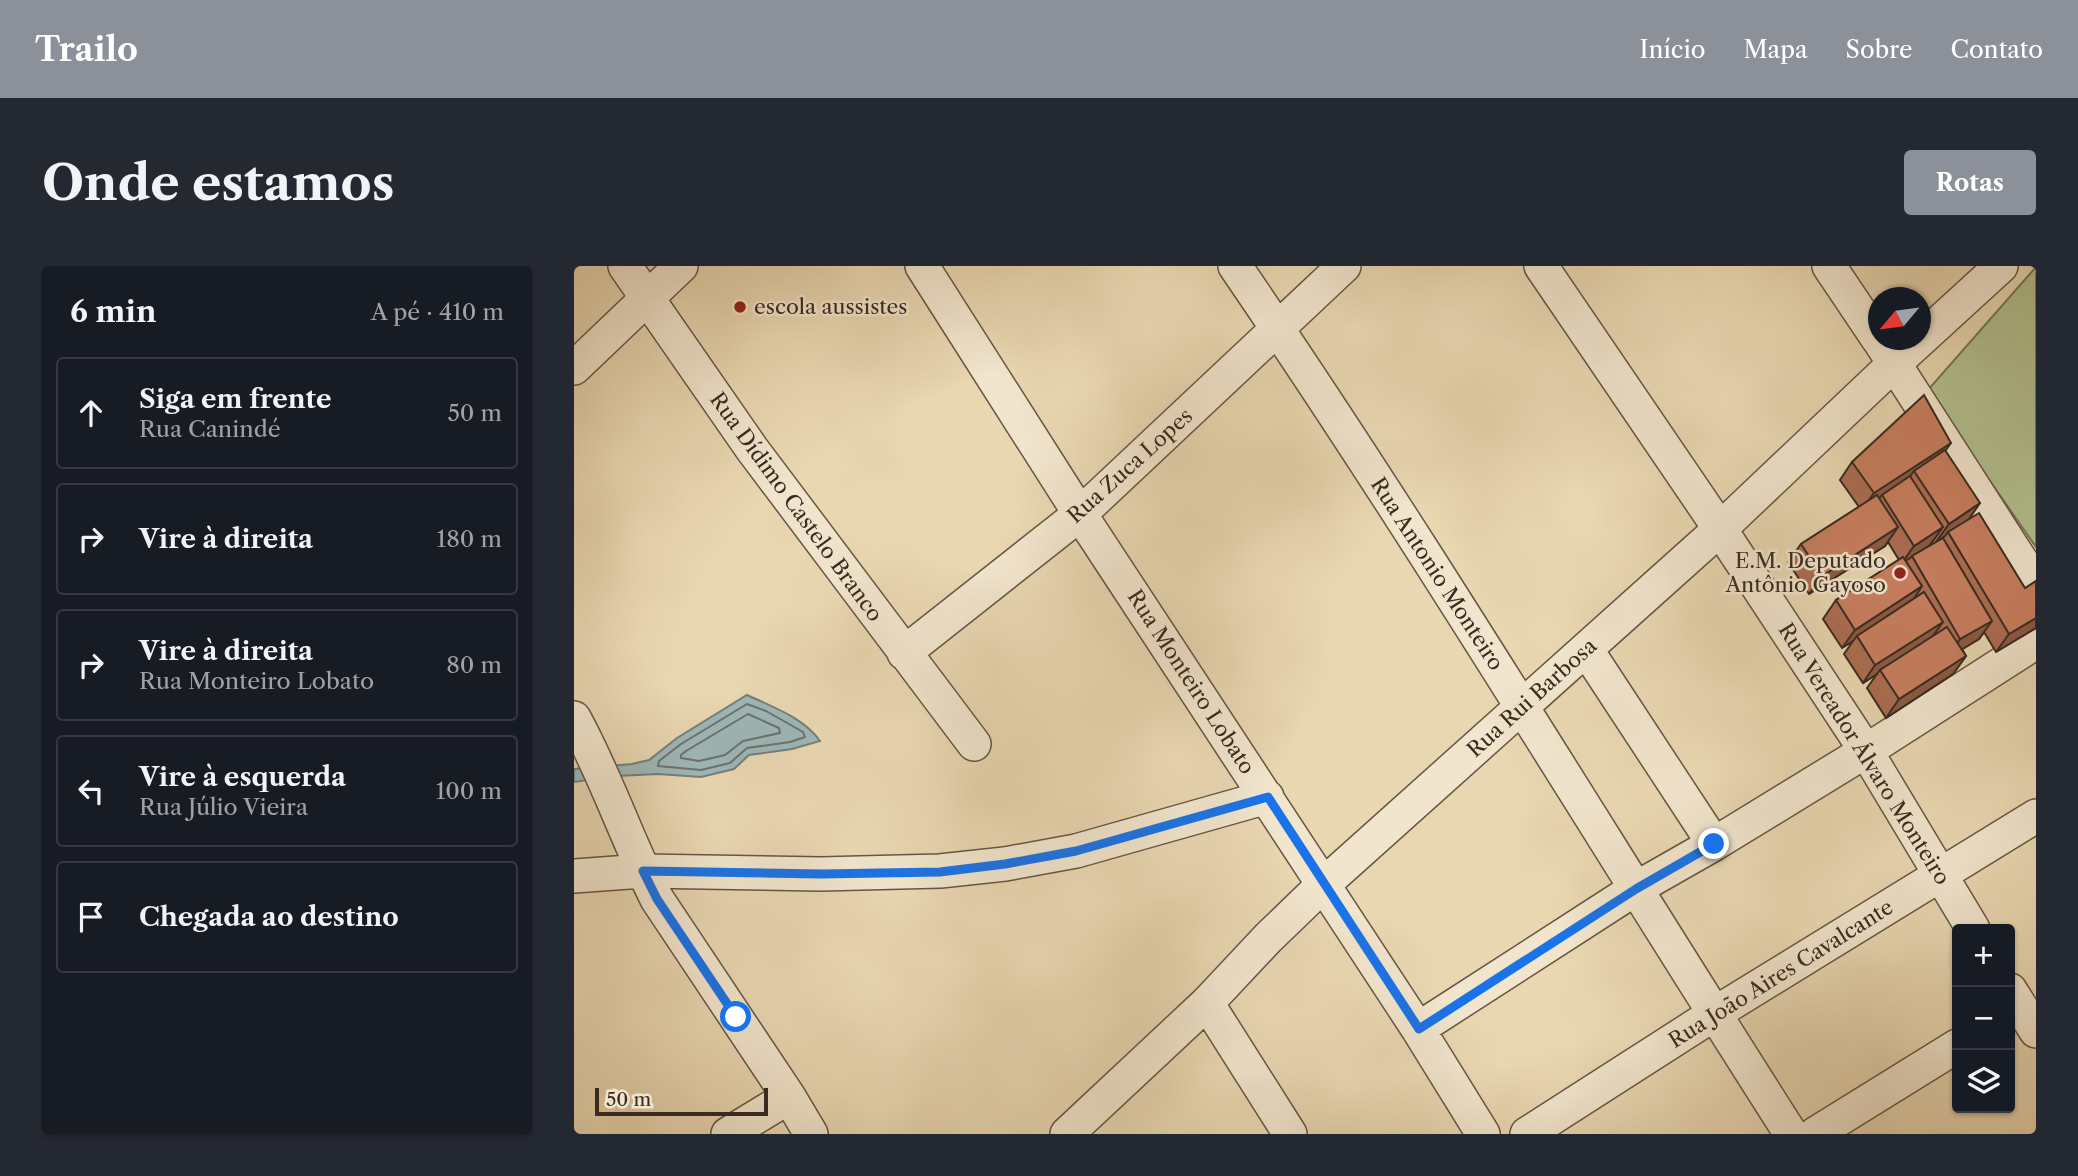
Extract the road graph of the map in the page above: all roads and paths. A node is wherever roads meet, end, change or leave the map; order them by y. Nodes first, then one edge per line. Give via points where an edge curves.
1 (625, 266) edge
2 (681, 266) edge
3 (922, 266) edge
4 (1235, 266) edge
5 (1344, 266) edge
6 (1541, 266) edge
7 (1829, 266) edge
8 (2001, 266) edge
9 (647, 299) junction
10 (1931, 314) edge
11 (1868, 323) edge
12 (1279, 329) junction
13 (1881, 350) edge
14 (1886, 350) edge
15 (574, 368) edge
16 (1080, 514) junction
17 (1720, 529) junction
18 (2036, 584) edge
19 (2036, 642) edge
20 (1587, 649) junction
21 (904, 653) junction
22 (1522, 706) junction
23 (574, 718) edge
24 (974, 744) dead end
25 (1866, 751) junction
26 (1268, 797) junction
27 (2036, 816) edge
28 (1714, 844) junction
29 (643, 871) junction
30 (1940, 875) junction
31 (574, 876) edge
32 (1324, 884) junction
33 (1636, 889) junction
34 (1970, 924) edge
35 (1207, 1003) junction
36 (1714, 1014) junction
37 (1419, 1029) junction
38 (1952, 1049) edge
39 (789, 1097) junction
40 (1086, 1128) edge
41 (728, 1134) edge
42 (811, 1134) edge
43 (1290, 1134) edge
44 (1483, 1134) edge
45 (1527, 1134) edge
46 (1791, 1134) edge
47 (1815, 1134) edge

1 - 9 street, Rua Dídimo Castelo Branco
2 - 9 street
3 - 16 street, Rua Monteiro Lobato
4 - 12 street, Rua Antonio Monteiro
5 - 12 street, Rua Zuca Lopes
6 - 17 street, Rua Vereador Álvaro Monteiro
7 - 11 street
8 - 10 street, Rua Rui Barbosa
9 - 15 street
9 - 21 street, Rua Dídimo Castelo Branco
12 - 16 street, Rua Zuca Lopes
12 - 22 street, Rua Antonio Monteiro
13 - 17 street, Rua Rui Barbosa
14 - 18 street
16 - 21 street, Rua Zuca Lopes
16 - 26 street, Rua Monteiro Lobato
17 - 20 street, Rua Rui Barbosa
17 - 25 street, Rua Vereador Álvaro Monteiro
19 - 25 street
20 - 22 street, Rua Rui Barbosa
20 - 28 street
21 - 24 street, Rua Dídimo Castelo Branco
22 - 32 street, Rua Rui Barbosa
22 - 33 street, Rua Antonio Monteiro
23 - 29 street
25 - 28 street
25 - 30 street, Rua Vereador Álvaro Monteiro
26 - 29 street via 1076,851 940,872
26 - 32 street, Rua Monteiro Lobato
27 - 30 street, Rua João Aires Cavalcante
28 - 33 street
29 - 31 street
29 - 39 street
30 - 34 street, Rua Vereador Álvaro Monteiro
30 - 36 street, Rua João Aires Cavalcante
32 - 35 street, Rua Rui Barbosa
32 - 37 street, Rua Monteiro Lobato
33 - 36 street, Rua Antonio Monteiro
33 - 37 street
35 - 40 street, Rua Rui Barbosa
35 - 43 street
36 - 45 street, Rua João Aires Cavalcante
36 - 46 street, Rua Antonio Monteiro
37 - 44 street, Rua Monteiro Lobato
38 - 47 street
39 - 41 street
39 - 42 street

